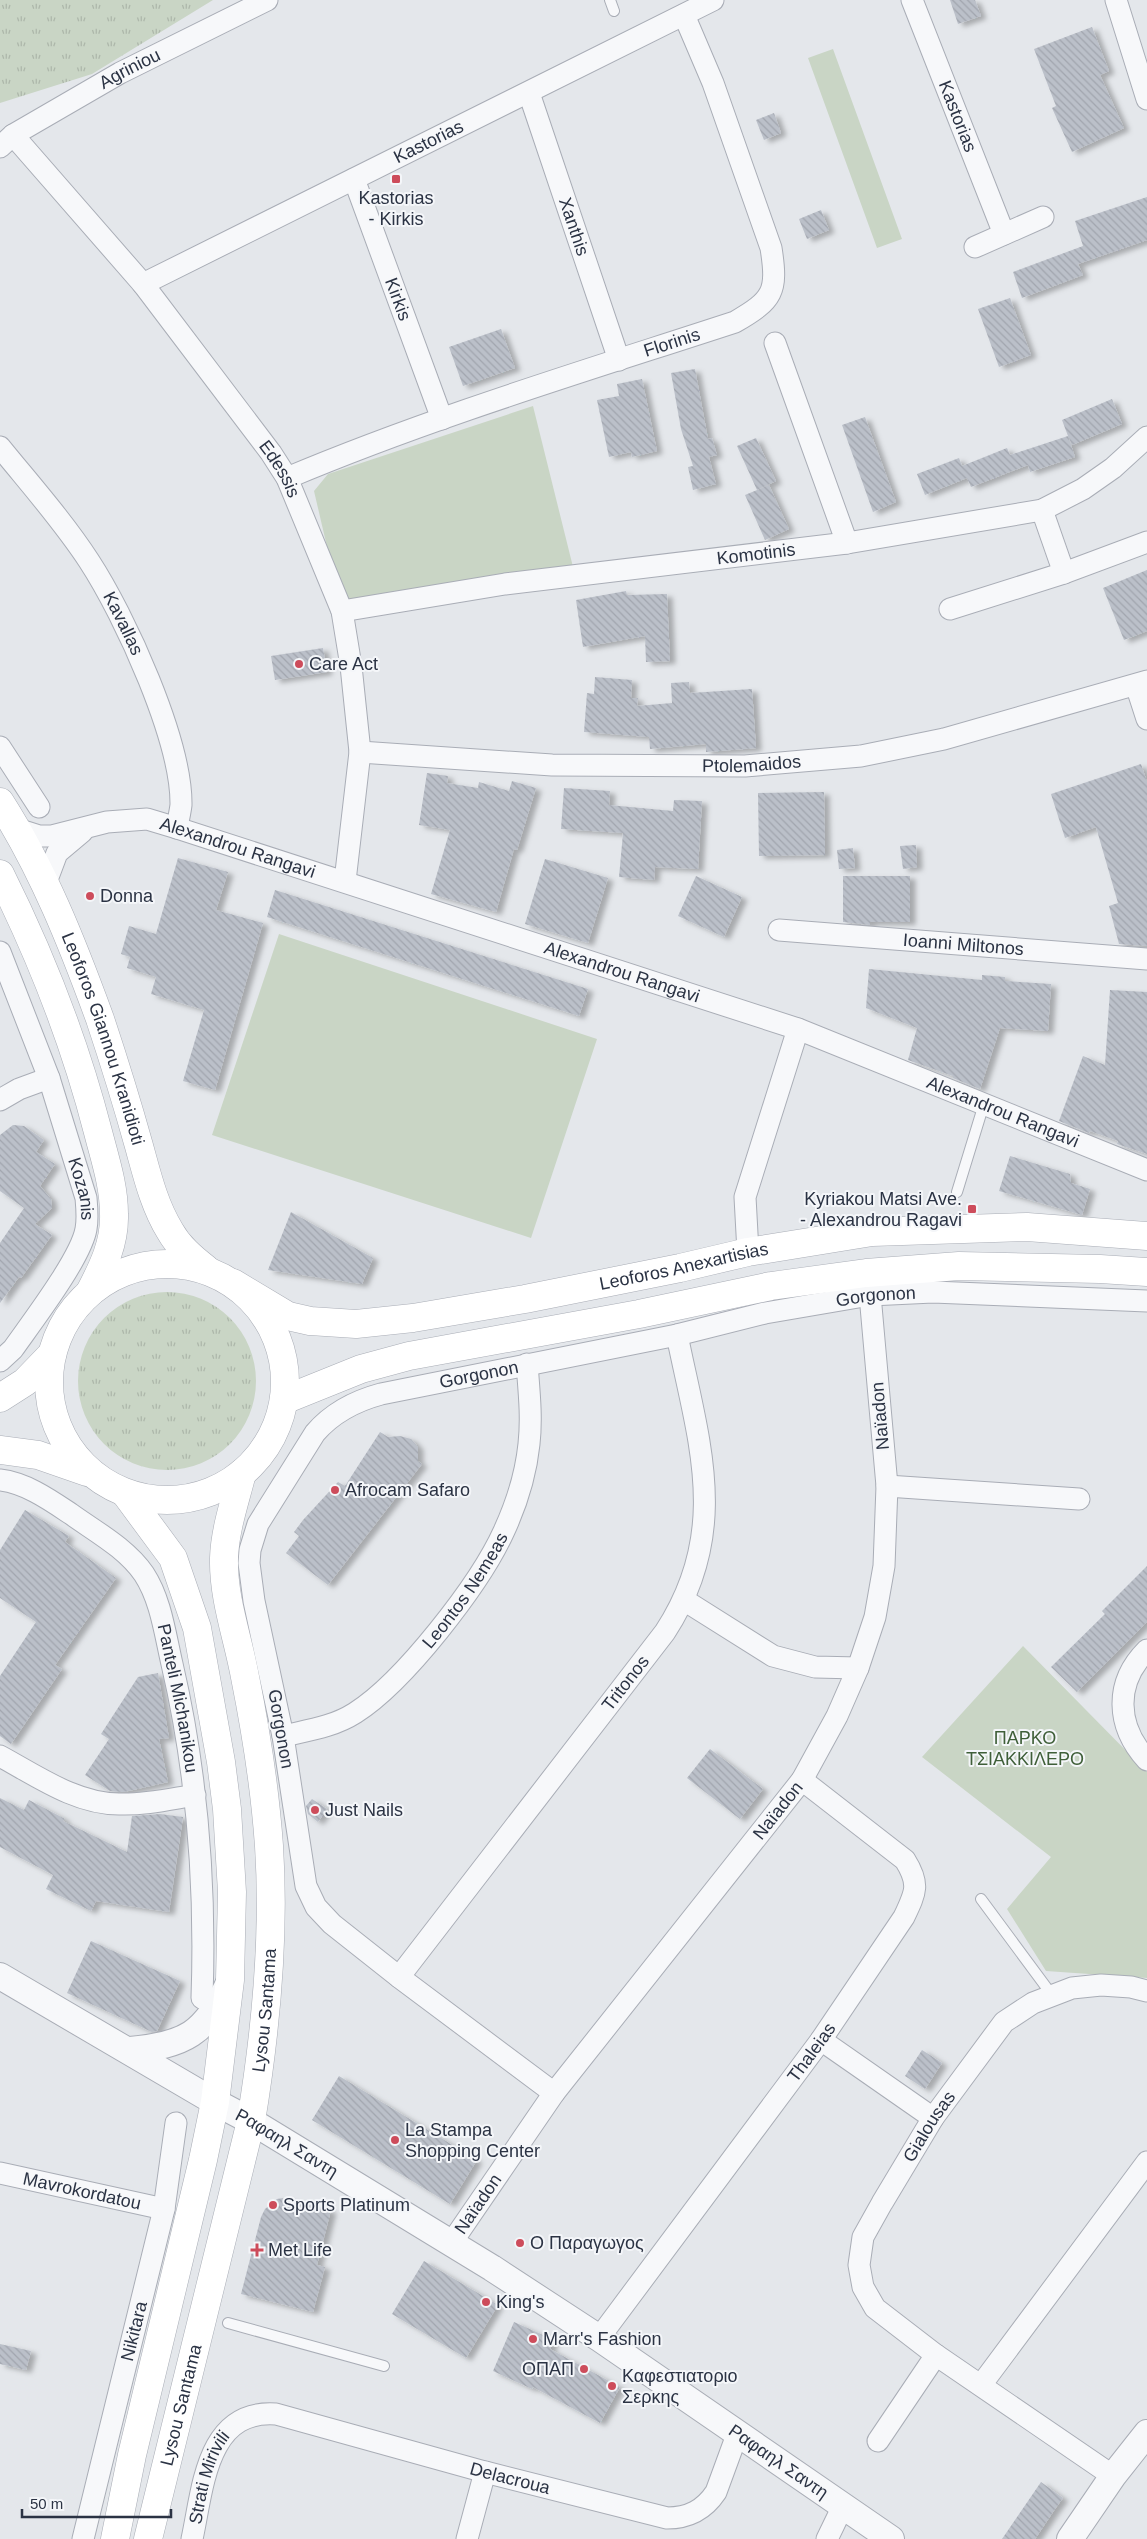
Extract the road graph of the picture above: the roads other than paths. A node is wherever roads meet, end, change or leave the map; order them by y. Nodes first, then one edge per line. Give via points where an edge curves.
1 (267, 0) edge
2 (610, 0) edge
3 (714, 0) edge
4 (912, 0) edge
5 (1116, 0) edge
6 (614, 11) dead end
7 (684, 15) junction
8 (529, 93) junction
9 (1147, 99) edge
10 (6, 141) edge
11 (354, 179) junction
12 (1043, 217) dead end
13 (1004, 234) junction
14 (975, 247) dead end
15 (143, 284) junction
16 (775, 344) dead end
17 (619, 360) junction
18 (442, 419) junction
19 (1147, 438) edge
20 (0, 447) edge
21 (287, 478) junction
22 (1042, 510) junction
23 (1147, 542) edge
24 (847, 543) junction
25 (1064, 573) junction
26 (950, 609) dead end
27 (342, 610) junction
28 (1141, 683) edge
29 (1147, 718) edge
30 (0, 748) edge
31 (360, 752) junction
32 (0, 802) edge
33 (39, 808) dead end
34 (177, 828) junction
35 (17, 829) junction
36 (86, 829) junction
37 (345, 881) junction
38 (3, 885) edge
39 (45, 885) junction
40 (780, 930) dead end
41 (0, 952) edge
42 (1147, 958) edge
43 (798, 1029) junction
44 (49, 1078) junction
45 (0, 1100) edge
46 (984, 1104) junction
47 (1147, 1170) edge
48 (958, 1192) dead end
49 (1147, 1236) edge
50 (748, 1252) junction
51 (207, 1270) junction
52 (1147, 1272) edge
53 (233, 1283) junction
54 (89, 1293) junction
55 (870, 1295) junction
56 (1147, 1301) edge
57 (677, 1335) junction
58 (52, 1354) junction
59 (0, 1361) edge
60 (527, 1364) junction
61 (0, 1398) edge
62 (284, 1400) junction
63 (0, 1450) edge
64 (90, 1473) junction
65 (242, 1473) junction
66 (0, 1480) edge
67 (887, 1486) junction
68 (125, 1493) junction
69 (1079, 1499) dead end
70 (684, 1600) junction
71 (1147, 1650) edge
72 (858, 1668) junction
73 (284, 1736) junction
74 (0, 1756) edge
75 (1147, 1760) edge
76 (802, 1780) junction
77 (195, 1795) junction
78 (981, 1899) dead end
79 (0, 1976) edge
80 (399, 1977) junction
81 (230, 1980) junction
82 (1147, 1991) edge
83 (1052, 1996) junction
84 (202, 1998) dead end
85 (821, 2040) junction
86 (130, 2050) junction
87 (554, 2093) junction
88 (215, 2102) junction
89 (932, 2118) junction
90 (251, 2121) junction
91 (176, 2123) dead end
92 (1147, 2162) edge
93 (0, 2174) edge
94 (164, 2209) junction
95 (452, 2242) junction
96 (228, 2323) dead end
97 (599, 2338) junction
98 (936, 2355) junction
99 (384, 2366) dead end
100 (980, 2385) junction
101 (237, 2423) joint
102 (738, 2432) junction
103 (1147, 2433) edge
104 (878, 2441) dead end
105 (485, 2472) junction
106 (1113, 2476) junction
107 (843, 2506) junction
108 (82, 2539) edge
109 (115, 2539) edge
110 (148, 2539) edge
111 (192, 2539) edge
112 (467, 2539) edge
113 (827, 2539) edge
114 (891, 2539) edge
115 (1070, 2539) edge

1 - 10 street, Agriniou via 120,73
2 - 6 lane
3 - 7 street, Kastorias
4 - 13 street, Kastorias
5 - 9 street
7 - 8 street, Kastorias
7 - 17 street, Florinis via 713,83 771,248 775,272 771,294 758,308 736,322
8 - 11 street, Kastorias
8 - 17 street, Xanthis
10 - 15 street, Edessis
11 - 15 street, Kastorias
11 - 18 street, Kirkis
12 - 13 street
13 - 14 street
15 - 21 street, Edessis
16 - 24 street
17 - 18 street, Florinis
18 - 21 street, Florinis
19 - 22 street, Komotinis via 1083,489
20 - 34 street, Kavallas via 90,562 144,668 174,754 180,805
21 - 27 street, Edessis
22 - 24 street, Komotinis
22 - 25 street
23 - 25 street
24 - 27 street, Komotinis via 505,584
25 - 26 street
27 - 31 street, Edessis
28 - 29 street
28 - 31 street, Ptolemaidos via 944,739 861,756 745,766 561,765
30 - 33 street
31 - 37 street, Edessis
32 - 35 main road, Leoforos Giannou Kranidioti
34 - 36 street, Alexandrou Rangavi via 147,819 107,822
34 - 37 street, Alexandrou Rangavi
35 - 36 street, Alexandrou Rangavi via 39,836
35 - 39 main road, Leoforos Giannou Kranidioti
36 - 39 street, Alexandrou Rangavi via 56,853
37 - 43 street, Alexandrou Rangavi
38 - 54 main road, Leoforos Giannou Kranidioti via 36,953 69,1038 90,1100 108,1170 114,1214 113,1234 102,1270
39 - 51 main road, Leoforos Giannou Kranidioti via 99,1018 157,1207 184,1252
40 - 42 street, Ioanni Miltonos
41 - 44 street, Kozanis
43 - 46 street, Alexandrou Rangavi
43 - 50 street via 745,1197
44 - 45 street
44 - 59 street, Kozanis via 86,1198 86,1230 76,1256 13,1349
46 - 47 street, Alexandrou Rangavi
46 - 48 lane
49 - 50 main road, Leoforos Anexartisias via 1027,1227 886,1231
50 - 53 main road, Leoforos Anexartisias via 525,1299 365,1324 333,1324 288,1316
51 - 53 main road
51 - 54 main road via 176,1264 145,1266 115,1276
52 - 62 main road, Leoforos Anexartisias via 959,1266 866,1273 771,1286 409,1356 361,1369
53 - 62 main road via 256,1304 275,1332 285,1366
54 - 58 main road via 66,1321
55 - 56 street, Gorgonon via 934,1292
55 - 57 street, Gorgonon via 766,1313
55 - 67 street, Naïadon
57 - 60 street, Gorgonon
57 - 70 street, Tritonos via 702,1460 706,1507 696,1563
58 - 61 main road via 25,1382
58 - 64 main road via 48,1387 54,1419 68,1448
60 - 73 street, Leontos Nemeas via 531,1413 529,1445 514,1505 491,1555 432,1637 395,1680 371,1701 325,1727
60 - 73 street, Gorgonon via 368,1398 332,1416 315,1433 258,1524 250,1550 254,1601
62 - 65 main road via 276,1428 262,1453
63 - 64 main road via 38,1455
64 - 68 main road
65 - 68 main road via 216,1490 186,1499 156,1500
65 - 90 main road, Lysou Santama via 226,1538 225,1576 260,1761 270,1889 268,1993
66 - 77 street, Panteli Michanikou via 51,1500 125,1552 145,1576 163,1623 187,1734
67 - 69 street
67 - 72 street, Naïadon via 884,1566 875,1617
68 - 81 main road, Lysou Santama via 173,1558 197,1628 227,1808 232,1892
70 - 72 street via 773,1656 815,1667
70 - 80 street, Tritonos via 665,1632
71 - 75 street via 1129,1673 1123,1703 1129,1733
72 - 76 street, Naïadon via 837,1716
73 - 80 street, Gorgonon via 303,1874 310,1896 332,1924
74 - 77 street via 72,1794 103,1803 133,1804
76 - 85 street, Thaleias via 904,1860 914,1874 916,1887 904,1917
76 - 87 street, Naïadon
77 - 84 street, Panteli Michanikou via 203,1896
78 - 83 lane
79 - 86 street, Ραφαηλ Σαντη
80 - 87 street
81 - 86 street via 218,2007 188,2036 163,2046
81 - 88 main road, Lysou Santama
82 - 83 street, Gialousas via 1101,1985 1072,1988
83 - 89 street, Gialousas via 1033,2003 1004,2022
85 - 89 street
85 - 97 street, Thaleias
86 - 88 street, Ραφαηλ Σαντη
87 - 95 street, Naïadon
88 - 90 street, Ραφαηλ Σαντη
88 - 109 main road, Lysou Santama
89 - 98 street, Gialousas via 863,2237 859,2265 863,2286 875,2308
90 - 95 street, Ραφαηλ Σαντη
90 - 110 main road, Lysou Santama
91 - 94 street, Nikitara
92 - 100 street
93 - 94 street, Mavrokordatou
94 - 108 street, Nikitara
95 - 97 street, Ραφαηλ Σαντη
96 - 99 lane
97 - 102 street, Ραφαηλ Σαντη
98 - 100 street, Gialousas
98 - 104 street
100 - 106 street, Gialousas
101 - 105 street, Delacroua via 256,2415 276,2414
101 - 111 street, Strati Mirivili via 226,2430 212,2454
102 - 105 street, Delacroua via 716,2492 703,2507 685,2517 658,2516
102 - 107 street, Ραφαηλ Σαντη
103 - 106 street
105 - 112 street
106 - 115 street
107 - 113 street
107 - 114 street, Ραφαηλ Σαντη

